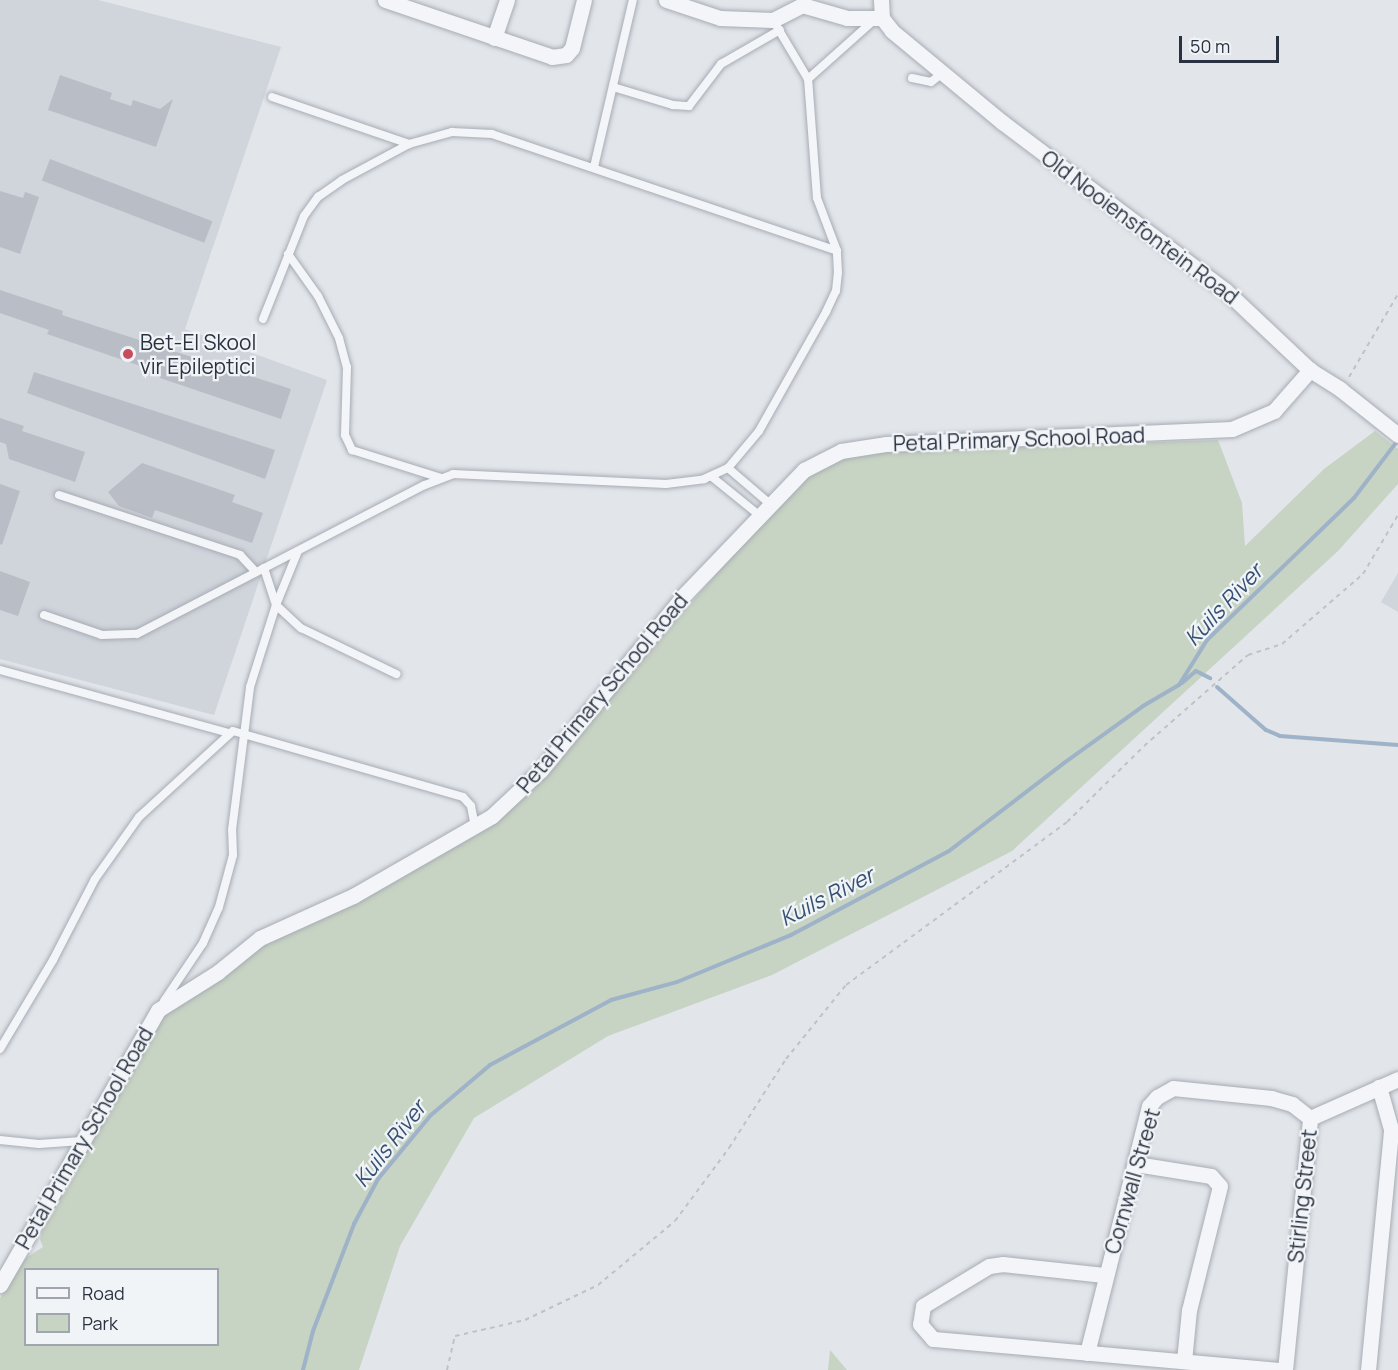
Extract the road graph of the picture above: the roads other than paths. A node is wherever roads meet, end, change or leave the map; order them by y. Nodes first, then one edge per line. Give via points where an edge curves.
1 (385, 0) edge
2 (507, 0) edge
3 (584, 0) edge
4 (633, 0) edge
5 (666, 0) edge
6 (881, 0) edge
7 (422, 6) edge
8 (878, 19) junction
9 (776, 25) junction
10 (494, 38) junction
11 (945, 71) junction
12 (912, 78) dead end
13 (808, 79) junction
14 (613, 87) junction
15 (272, 97) dead end
16 (409, 144) junction
17 (594, 167) junction
18 (837, 251) junction
19 (288, 254) junction
20 (263, 319) dead end
21 (1310, 370) junction
22 (1398, 435) edge
23 (728, 468) junction
24 (712, 477) junction
25 (441, 478) junction
26 (59, 495) dead end
27 (770, 504) junction
28 (759, 515) junction
29 (298, 550) junction
30 (264, 568) junction
31 (256, 572) junction
32 (276, 606) junction
33 (45, 615) dead end
34 (0, 670) edge
35 (396, 674) dead end
36 (229, 733) junction
37 (244, 733) junction
38 (475, 826) junction
39 (158, 1010) junction
40 (0, 1049) edge
41 (1398, 1079) edge
42 (1379, 1087) junction
43 (1310, 1118) junction
44 (0, 1140) edge
45 (82, 1141) junction
46 (1136, 1164) junction
47 (1104, 1275) junction
48 (0, 1285) edge
49 (1087, 1353) junction
50 (1184, 1361) junction
51 (1280, 1370) edge
52 (1285, 1370) edge
53 (1368, 1370) edge

1 - 7 street
2 - 10 street
3 - 10 street via 574,44 562,57
4 - 14 lane
5 - 9 street via 720,18
6 - 8 street
7 - 10 street
8 - 9 street via 847,18 802,5
8 - 11 street, Old Nooiensfontein Road
8 - 13 lane
9 - 13 lane
9 - 14 lane via 721,64 689,106
11 - 12 lane via 931,82
11 - 21 street, Old Nooiensfontein Road via 1002,122 1225,290
13 - 18 lane via 817,198
14 - 17 lane
15 - 16 lane
16 - 17 lane via 469,130
16 - 19 lane via 318,197 303,216
17 - 18 lane
18 - 23 lane via 836,291 826,312 759,431
19 - 20 lane
19 - 25 lane via 318,296 339,338 347,367 345,435 352,450
21 - 22 street, Old Nooiensfontein Road
21 - 27 street, Petal Primary School Road via 1274,411 1232,429 855,448 816,462
23 - 24 lane
23 - 27 lane
24 - 25 lane via 666,484 477,472
24 - 28 lane
25 - 29 lane
26 - 31 lane via 240,555
27 - 28 street, Petal Primary School Road
28 - 38 street, Petal Primary School Road via 655,628 541,770
29 - 30 lane
29 - 32 lane
30 - 31 lane
30 - 32 lane
31 - 33 lane via 129,636 102,635
32 - 35 lane via 301,628
32 - 37 lane via 250,687
34 - 36 lane
36 - 37 lane
36 - 40 lane via 139,817 94,879 53,960
37 - 38 lane via 463,797 471,806
37 - 39 lane via 242,780 232,830 233,855 222,897 200,950
38 - 39 street, Petal Primary School Road via 353,896 260,938 218,972
39 - 45 street, Petal Primary School Road
41 - 42 street, Stirling Street
42 - 43 street, Stirling Street
42 - 53 street via 1391,1129
43 - 46 street, Cornwall Street via 1282,1100 1173,1088 1149,1106
43 - 52 street, Stirling Street
44 - 45 lane via 39,1144
45 - 48 street, Petal Primary School Road
46 - 47 street, Cornwall Street
46 - 50 street via 1212,1176 1220,1185 1189,1310
47 - 49 street, Cornwall Street
47 - 49 street via 995,1265 920,1310 920,1324 933,1339
49 - 50 street
50 - 51 street

